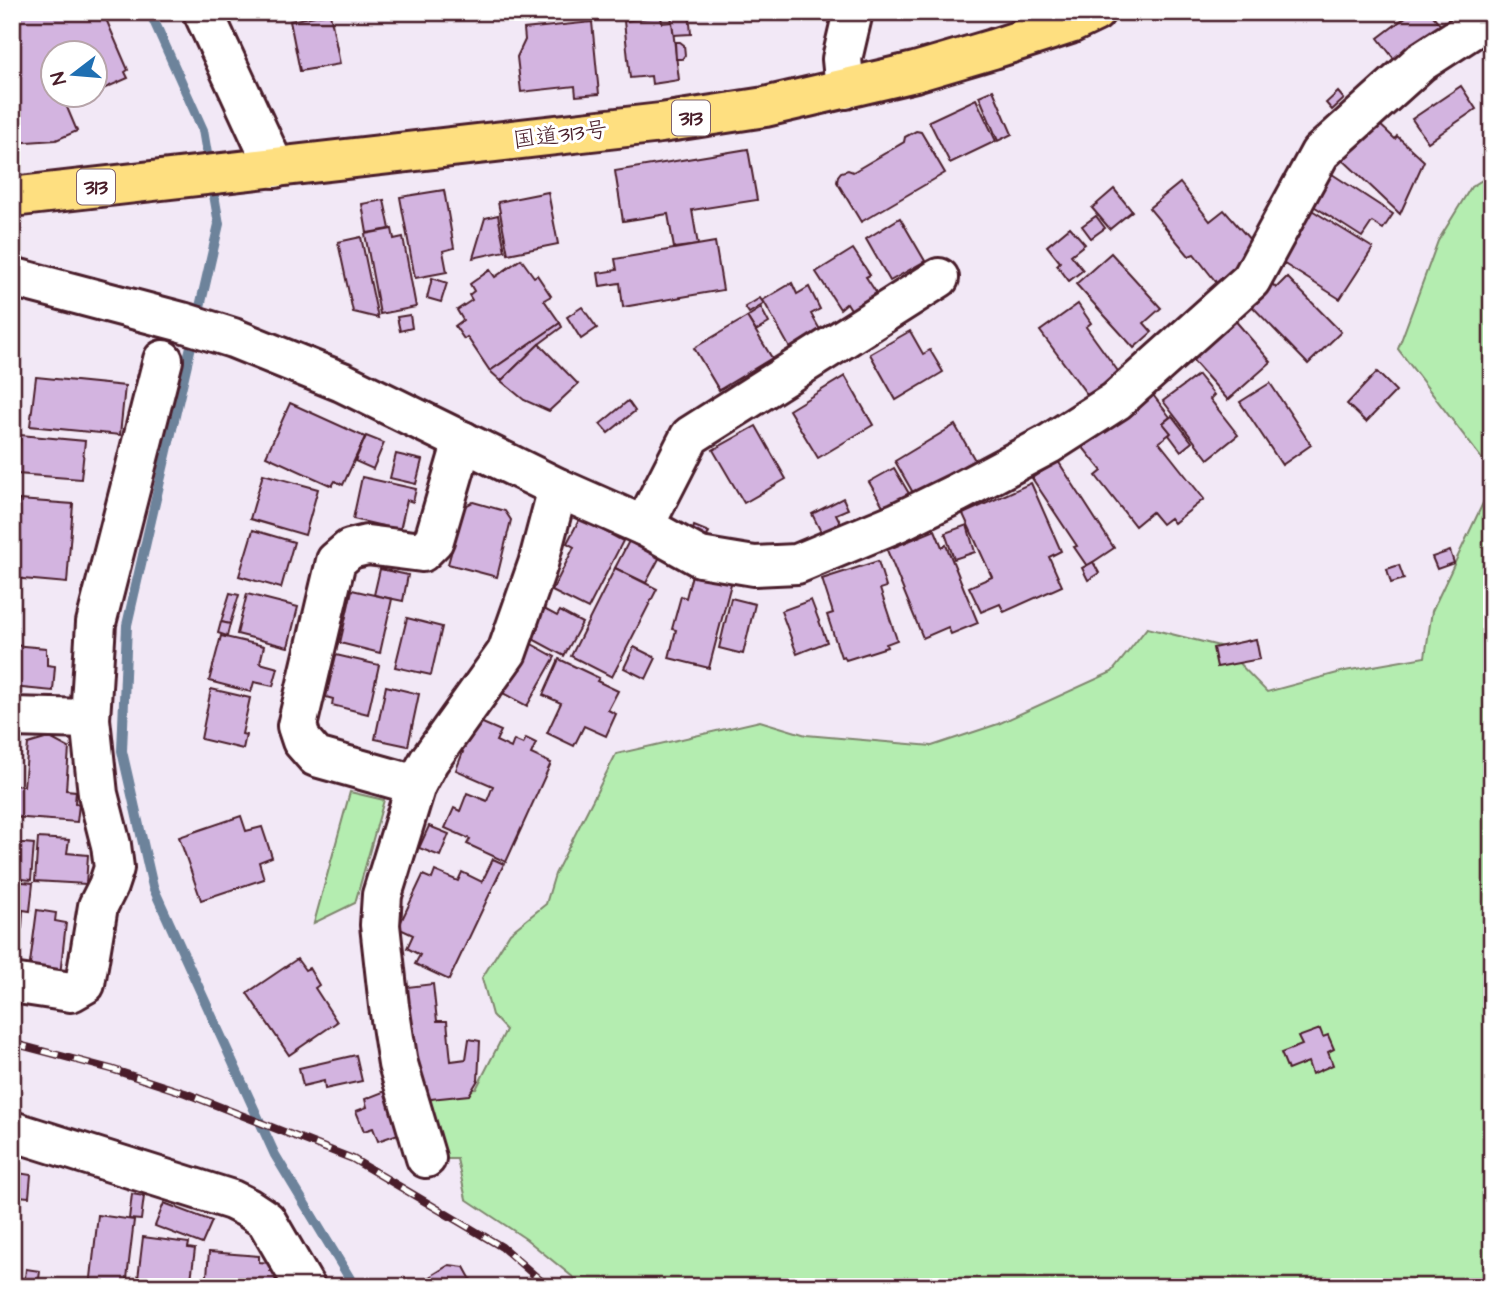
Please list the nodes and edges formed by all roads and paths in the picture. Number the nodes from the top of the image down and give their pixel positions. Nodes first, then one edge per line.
1 (203, 12) edge
2 (853, 12) edge
3 (1096, 12) edge
4 (1492, 16) edge
5 (845, 89) junction
6 (275, 168) junction
7 (12, 197) edge
8 (12, 277) edge
9 (939, 278) dead end
10 (163, 360) dead end
11 (463, 441) junction
12 (558, 488) junction
13 (644, 526) junction
14 (12, 718) edge
15 (90, 719) junction
16 (416, 785) junction
17 (12, 983) edge
18 (12, 1131) edge
19 (426, 1158) dead end
20 (305, 1287) edge

1 - 6 street
2 - 5 street
3 - 5 highway, 国道313号 / 313
4 - 13 street
5 - 6 highway, 国道313号 / 313
6 - 7 highway, 国道313号 / 313
8 - 11 street
9 - 13 street
10 - 15 street
11 - 12 street
11 - 16 street
12 - 13 street
12 - 16 street
14 - 15 street
15 - 17 street
16 - 19 street
18 - 20 street

